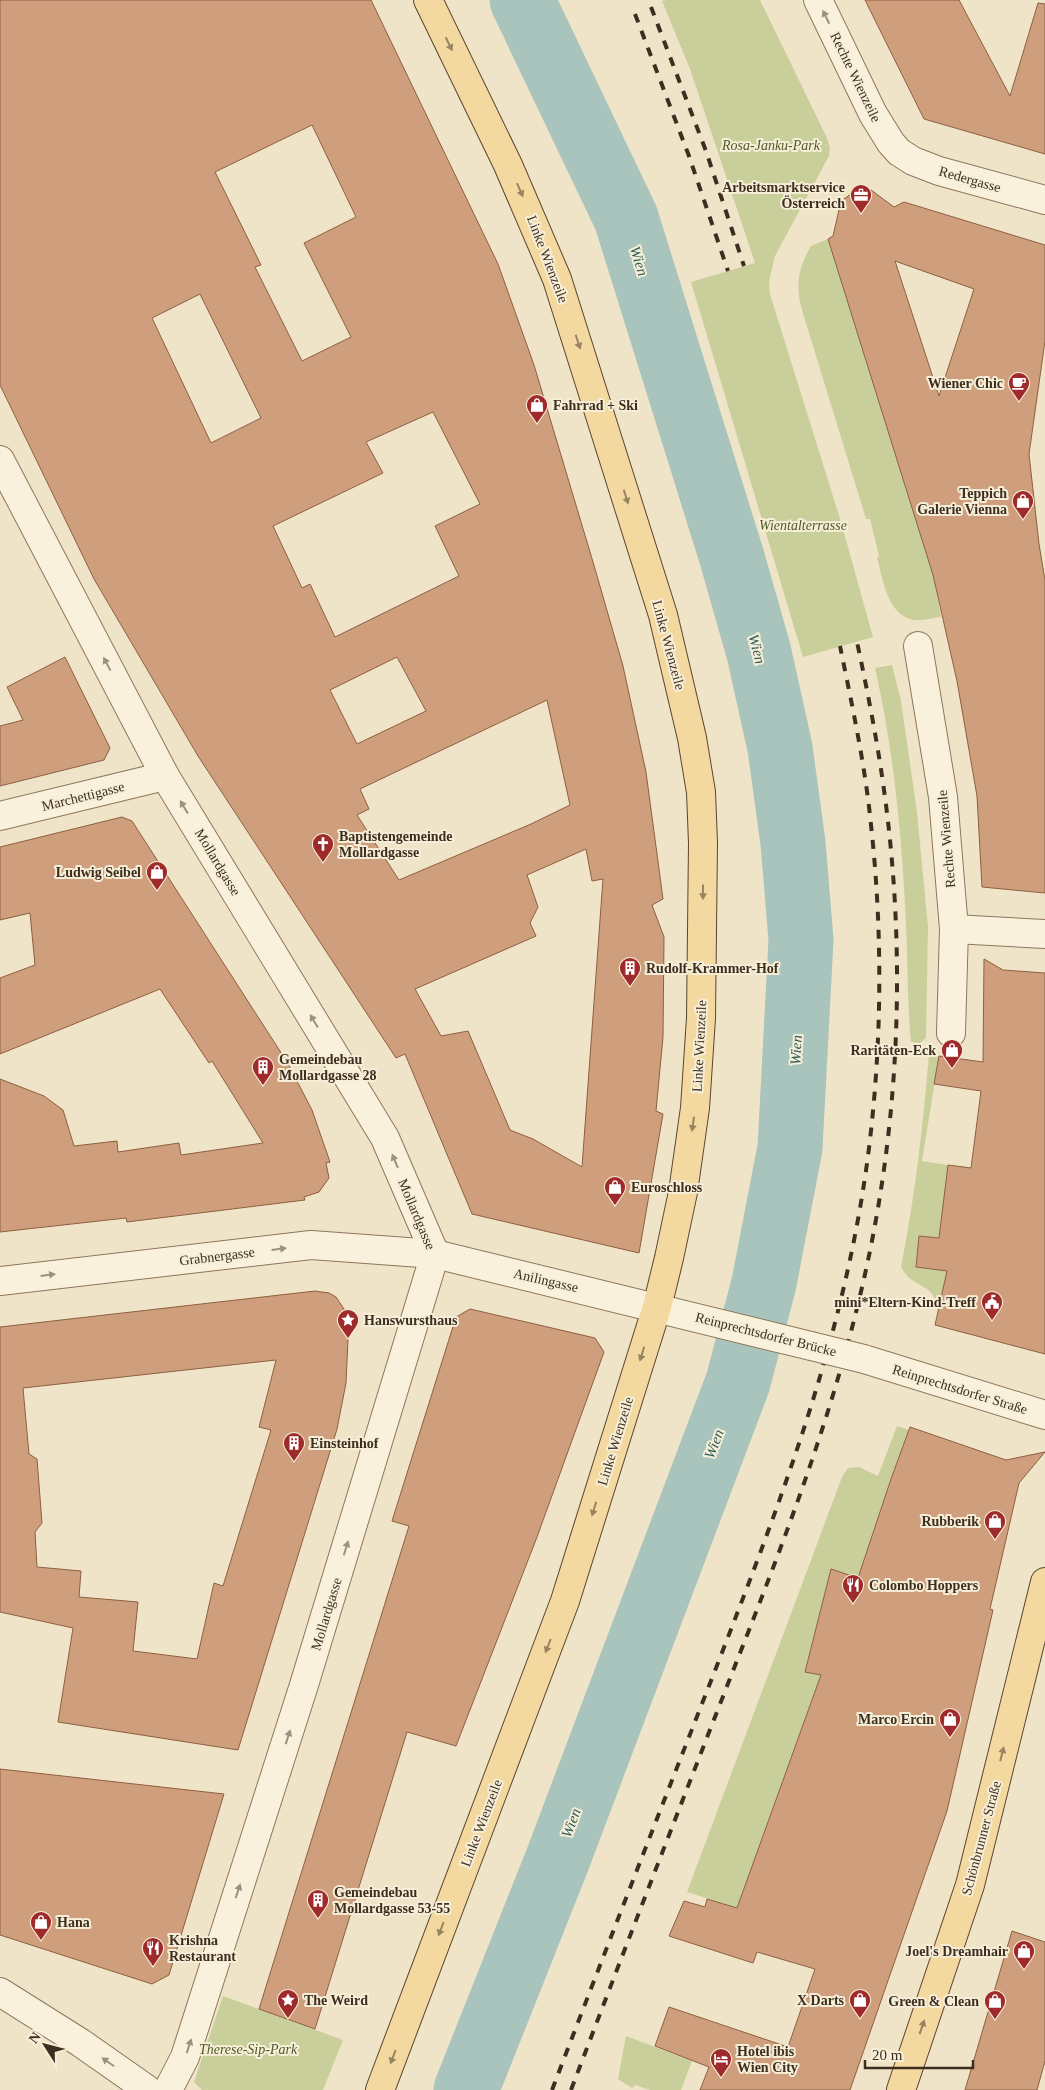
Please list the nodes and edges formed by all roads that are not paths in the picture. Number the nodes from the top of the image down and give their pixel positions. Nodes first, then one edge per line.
1 (428, 0) edge
2 (818, 0) edge
3 (898, 152) joint
4 (1045, 200) edge
5 (0, 460) edge
6 (918, 646) dead end
7 (165, 776) junction
8 (0, 816) edge
9 (954, 929) junction
10 (1045, 934) edge
11 (951, 1033) dead end
12 (435, 1254) junction
13 (0, 1281) edge
14 (656, 1307) junction
15 (870, 1361) joint
16 (1045, 1415) edge
17 (1045, 1582) edge
18 (0, 1992) edge
19 (148, 2090) edge
20 (168, 2090) edge
21 (380, 2090) edge
22 (901, 2090) edge

1 -> 14 main road, Linke Wienzeile
3 -> 2 street, Rechte Wienzeile
3 - 4 street, Redergasse
7 -> 5 street, Mollardgasse
6 - 9 street, Rechte Wienzeile
7 - 8 street, Marchettigasse
12 -> 7 street, Mollardgasse
9 - 10 street
9 - 11 street, Rechte Wienzeile
13 -> 12 street, Grabnergasse
12 - 14 street, Anilingasse
20 -> 12 street, Mollardgasse
14 - 15 street, Reinprechtsdorfer Brücke, bridge
14 -> 21 main road, Linke Wienzeile
15 - 16 street, Reinprechtsdorfer Straße
22 -> 17 main road, Schönbrunner Straße
19 -> 18 street

